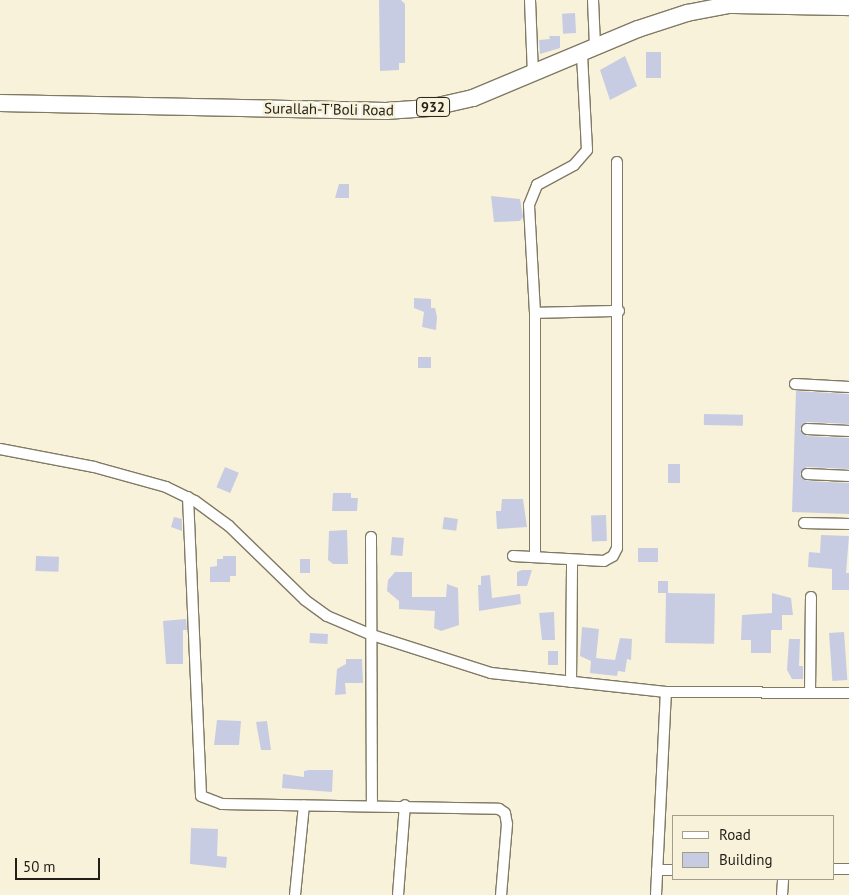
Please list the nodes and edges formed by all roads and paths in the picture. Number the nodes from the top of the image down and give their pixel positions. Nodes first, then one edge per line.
1 (530, 0) edge
2 (594, 0) edge
3 (849, 7) edge
4 (589, 50) junction
5 (532, 75) junction
6 (0, 102) edge
7 (617, 162) dead end
8 (619, 311) junction
9 (535, 313) junction
10 (795, 384) dead end
11 (849, 387) edge
12 (808, 429) dead end
13 (849, 431) edge
14 (0, 449) edge
15 (807, 474) dead end
16 (849, 476) edge
17 (188, 497) junction
18 (804, 523) dead end
19 (849, 524) edge
20 (371, 537) dead end
21 (513, 556) dead end
22 (535, 557) junction
23 (572, 562) junction
24 (811, 597) dead end
25 (372, 635) junction
26 (570, 682) junction
27 (666, 692) junction
28 (810, 692) junction
29 (849, 693) edge
30 (372, 805) junction
31 (405, 805) junction
32 (304, 806) junction
33 (849, 868) edge
34 (834, 869) edge
35 (657, 870) junction
36 (672, 870) edge
37 (783, 880) edge
38 (295, 895) edge
39 (398, 895) edge
40 (501, 895) edge
41 (656, 895) edge
42 (782, 895) edge

1 - 5 street
2 - 4 street
3 - 4 main road, Surallah-T'Boli Road / 932
4 - 5 main road, Surallah-T'Boli Road / 932
4 - 9 street
5 - 6 main road, Surallah-T'Boli Road / 932
7 - 8 street
8 - 9 street
8 - 23 street
9 - 22 street
10 - 11 street
12 - 13 street
14 - 17 street
15 - 16 street
17 - 25 street
17 - 32 street
18 - 19 street
20 - 25 street
21 - 22 street
22 - 23 street
23 - 26 street
24 - 28 street
25 - 26 street
25 - 30 street
26 - 27 street
27 - 28 street
27 - 35 street
28 - 29 street
30 - 31 street
30 - 32 street
31 - 39 street
31 - 40 street
32 - 38 street
33 - 34 street
35 - 36 street
35 - 41 street
37 - 42 street

